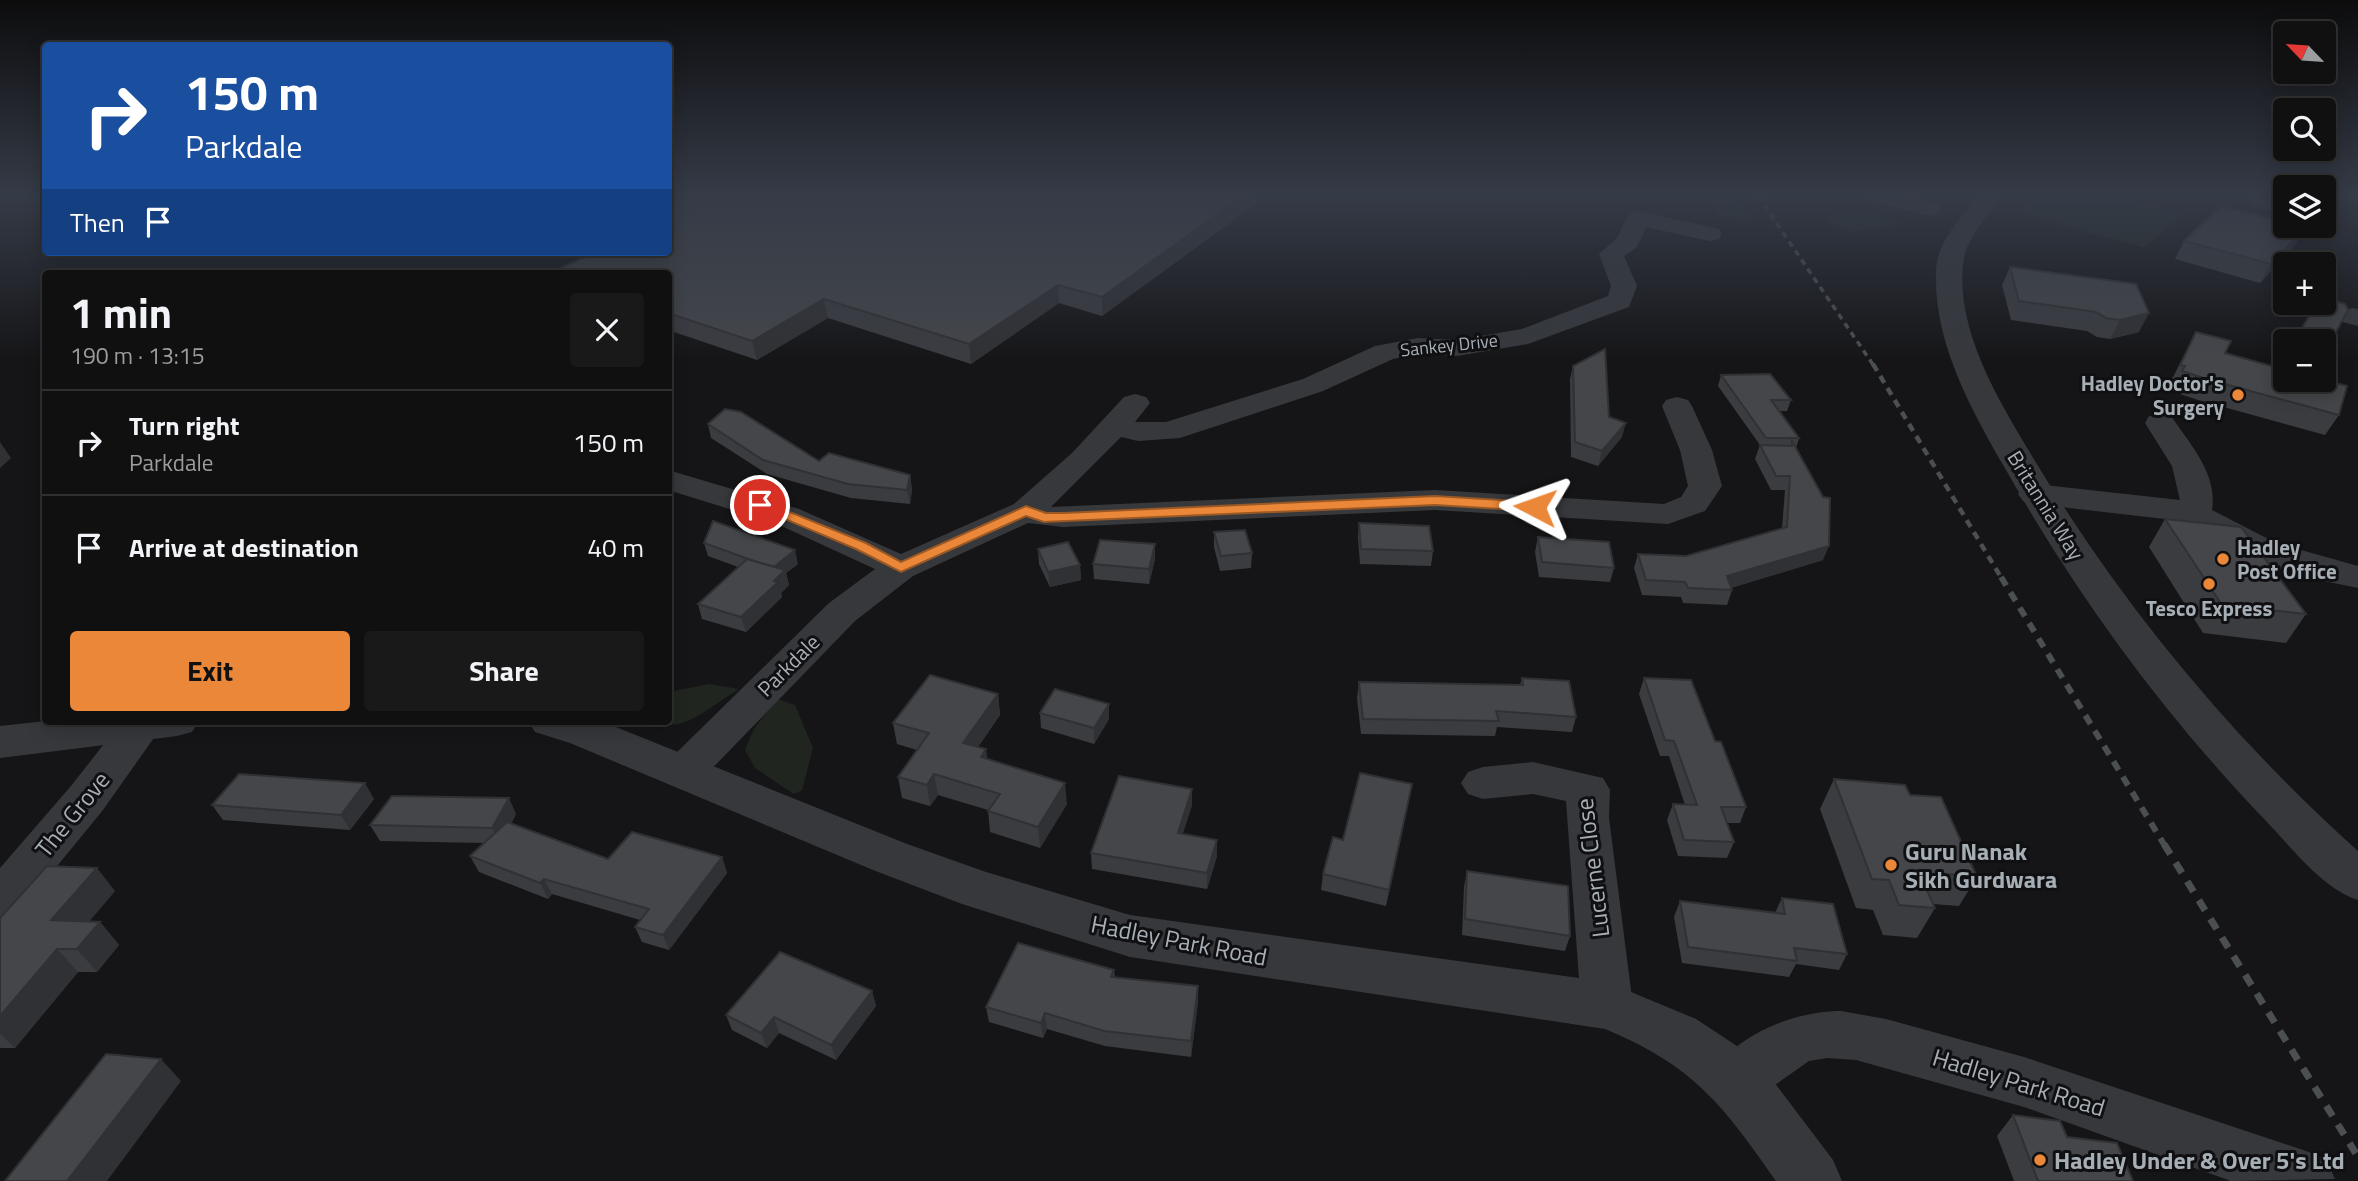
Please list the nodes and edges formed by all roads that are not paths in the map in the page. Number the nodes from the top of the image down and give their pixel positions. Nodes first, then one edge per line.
1 (1615, 251) edge
2 (1953, 251) edge
3 (1677, 406) dead end
4 (1125, 415) joint
5 (2160, 423) dead end
6 (672, 481) edge
7 (2035, 494) junction
8 (1026, 510) junction
9 (2194, 514) junction
10 (901, 568) junction
11 (2358, 576) edge
12 (143, 725) edge
13 (158, 725) edge
14 (563, 725) edge
15 (0, 742) edge
16 (683, 772) junction
17 (1483, 783) dead end
18 (2358, 880) edge
19 (0, 901) edge
20 (1607, 1006) junction
21 (1736, 1081) junction
22 (2306, 1179) dead end
23 (1812, 1181) edge

1 - 4 street, Sankey Drive
2 - 7 street, Britannia Way
3 - 8 street
4 - 8 street, Parkdale
5 - 9 street
6 - 10 street
7 - 9 street
7 - 18 street, Britannia Way
8 - 10 street, Parkdale
9 - 11 street
10 - 16 street, Parkdale
12 - 15 street
13 - 19 street, The Grove
14 - 16 street, Hadley Park Road
16 - 20 street, Hadley Park Road
17 - 20 street, Lucerne Close
20 - 21 street, Hadley Park Road
21 - 22 street, Hadley Park Road
21 - 23 street, Hadley Park Road

